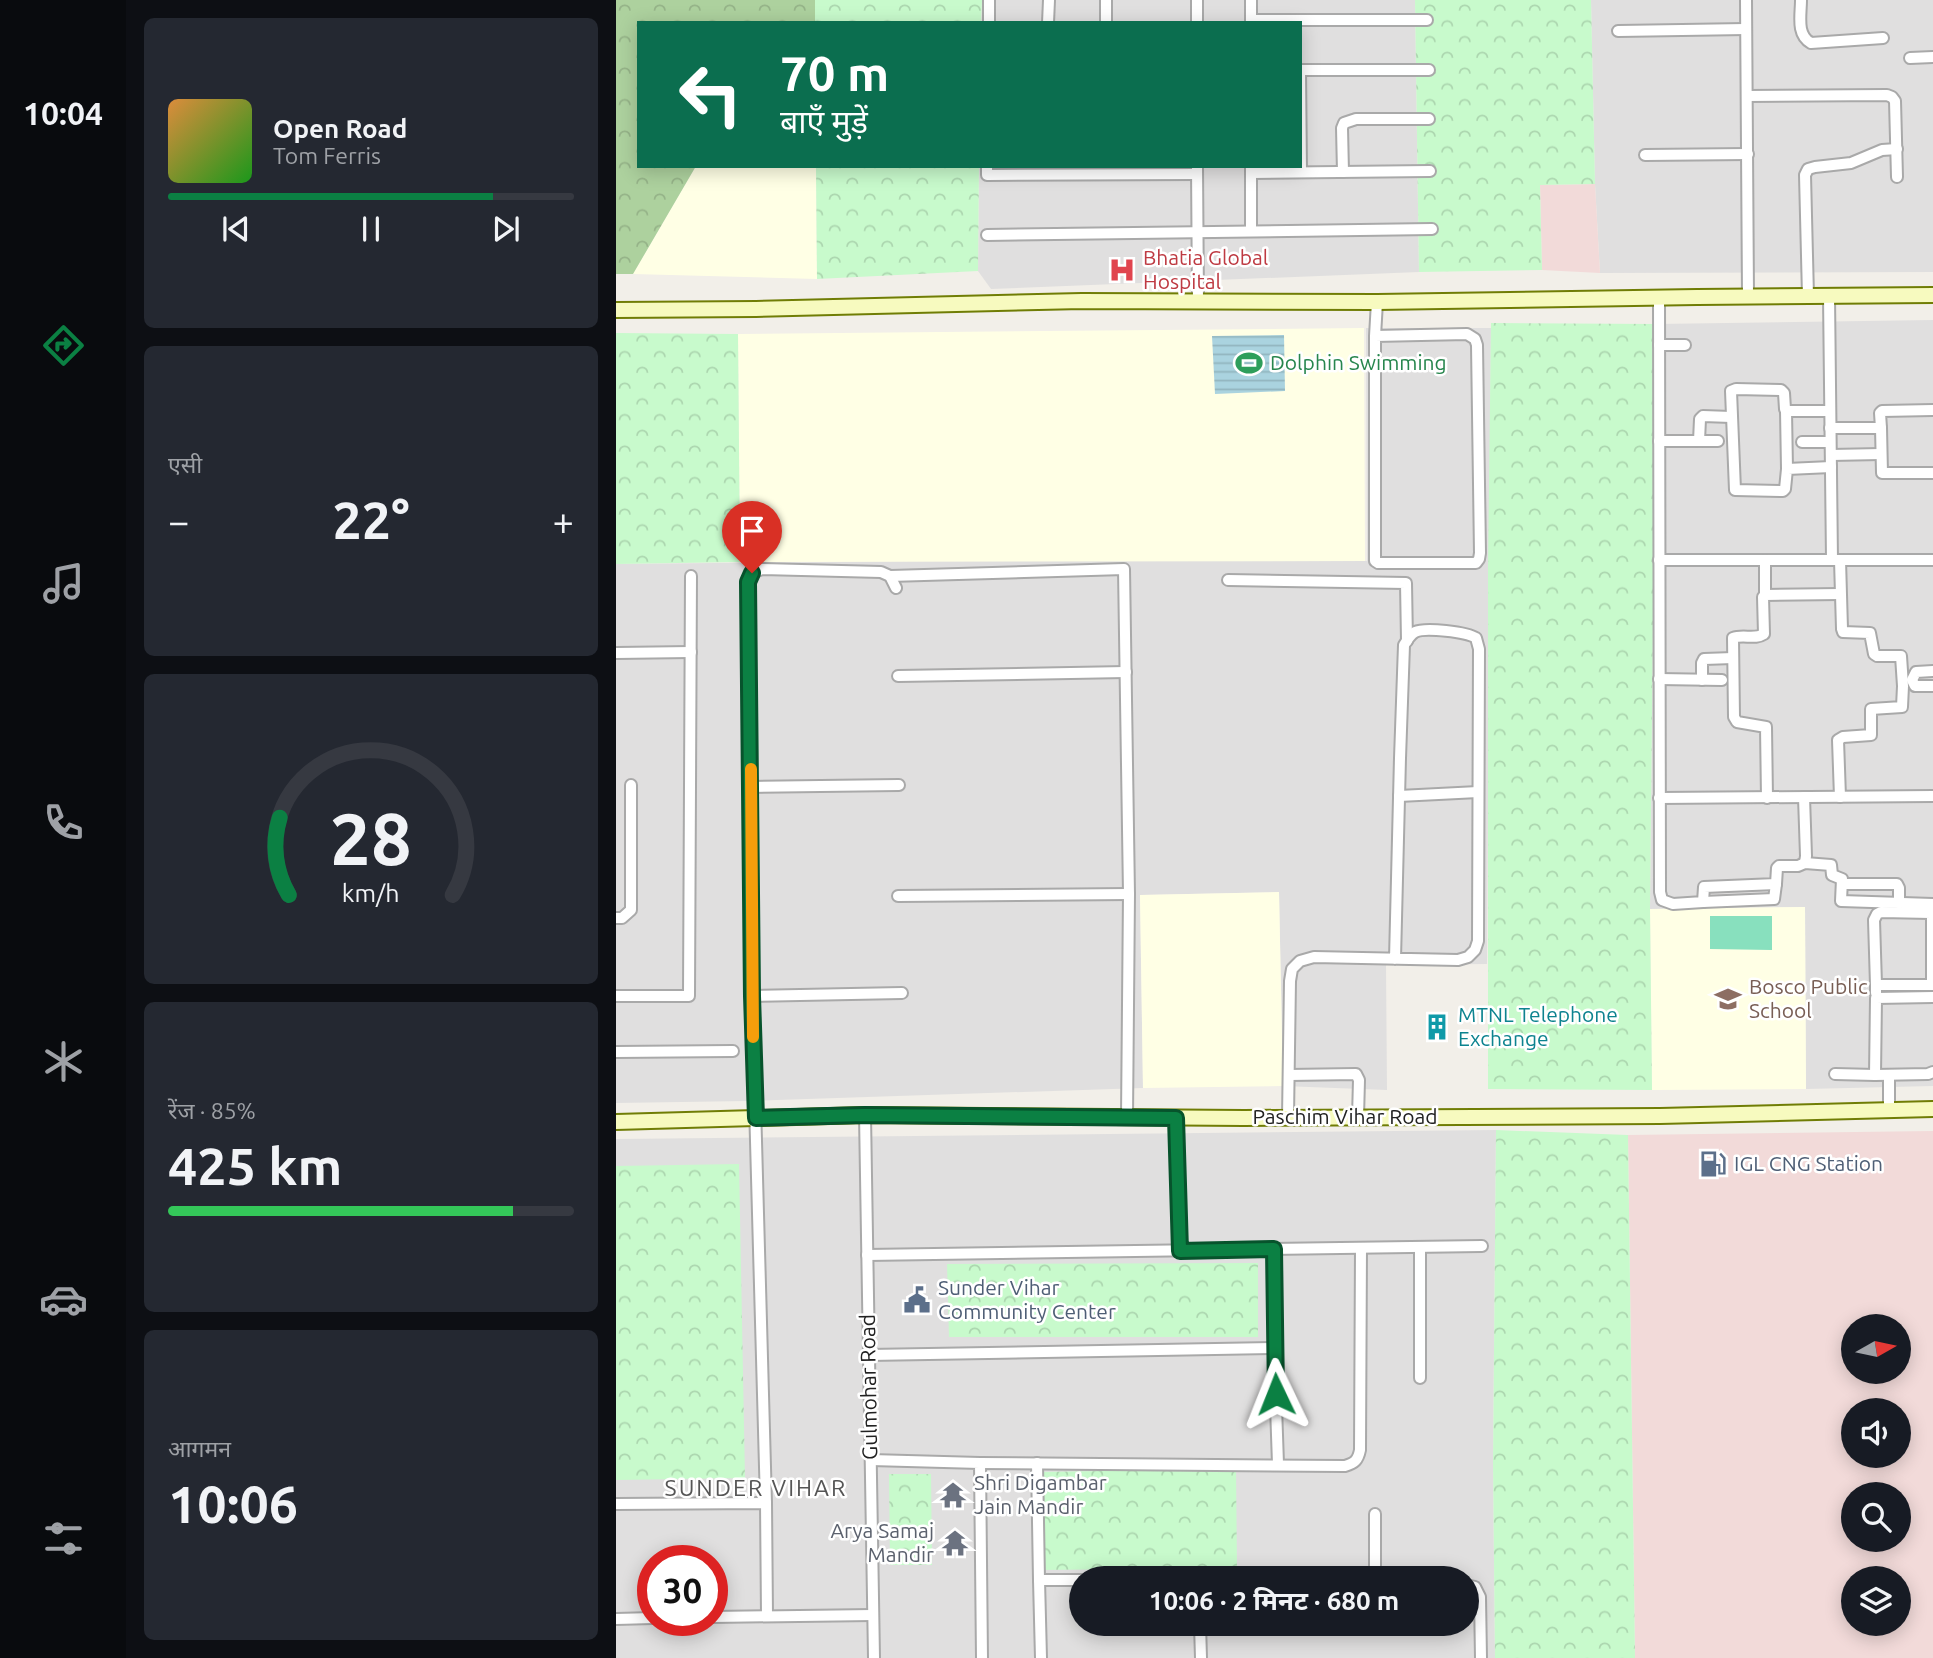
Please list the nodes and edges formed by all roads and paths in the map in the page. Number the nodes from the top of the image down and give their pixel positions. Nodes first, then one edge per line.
1 (989, 0) edge
2 (1049, 0) edge
3 (1106, 0) edge
4 (1197, 0) edge
5 (1251, 0) edge
6 (1746, 0) edge
7 (1801, 0) edge
8 (1427, 20) dead end
9 (989, 21) edge
10 (1048, 21) edge
11 (1106, 21) edge
12 (1197, 21) edge
13 (1251, 21) edge
14 (1302, 21) edge
15 (1746, 29) junction
16 (1618, 31) dead end
17 (1883, 38) dead end
18 (1933, 57) edge
19 (1910, 58) dead end
20 (1302, 70) edge
21 (1429, 70) dead end
22 (1747, 96) junction
23 (1429, 118) dead end
24 (1896, 149) junction
25 (1748, 154) junction
26 (1646, 155) dead end
27 (987, 168) edge
28 (1301, 168) edge
29 (1046, 170) edge
30 (1107, 170) edge
31 (1197, 170) edge
32 (1251, 170) edge
33 (1430, 170) dead end
34 (1301, 172) junction
35 (1343, 172) junction
36 (1898, 177) dead end
37 (1432, 229) dead end
38 (1251, 231) junction
39 (1197, 232) junction
40 (987, 235) dead end
41 (1933, 295) edge
42 (1748, 296) junction
43 (1808, 296) junction
44 (1829, 296) junction
45 (1659, 297) junction
46 (1198, 301) junction
47 (1377, 302) junction
48 (616, 310) edge
49 (1375, 336) junction
50 (1659, 345) junction
51 (1685, 345) dead end
52 (1933, 410) edge
53 (1787, 411) junction
54 (1830, 411) junction
55 (1731, 417) junction
56 (1830, 428) junction
57 (1881, 428) junction
58 (1718, 440) dead end
59 (1659, 441) junction
60 (1699, 441) junction
61 (1802, 442) dead end
62 (1830, 442) junction
63 (1881, 454) junction
64 (1830, 455) junction
65 (1830, 467) junction
66 (1787, 469) junction
67 (1933, 473) edge
68 (1659, 560) junction
69 (1836, 560) junction
70 (1933, 560) edge
71 (1765, 561) junction
72 (691, 576) dead end
73 (890, 576) junction
74 (1228, 580) dead end
75 (896, 588) dead end
76 (1765, 594) junction
77 (1840, 594) junction
78 (1407, 641) junction
79 (691, 652) junction
80 (616, 653) edge
81 (1733, 657) junction
82 (1933, 671) edge
83 (1126, 672) junction
84 (898, 676) dead end
85 (1659, 679) junction
86 (1702, 680) junction
87 (1722, 680) dead end
88 (1907, 680) junction
89 (1933, 687) edge
90 (631, 785) dead end
91 (899, 785) dead end
92 (751, 787) junction
93 (1478, 792) junction
94 (1399, 796) junction
95 (1933, 796) edge
96 (1804, 797) junction
97 (1840, 797) junction
98 (1659, 798) junction
99 (1767, 798) junction
100 (1805, 863) junction
101 (1842, 884) junction
102 (1129, 894) junction
103 (898, 896) dead end
104 (1899, 903) junction
105 (1933, 904) edge
106 (616, 918) edge
107 (1395, 959) junction
108 (1876, 985) junction
109 (1933, 991) edge
110 (902, 993) dead end
111 (616, 996) edge
112 (752, 996) junction
113 (1876, 998) junction
114 (1933, 1006) edge
115 (733, 1051) dead end
116 (616, 1052) edge
117 (1933, 1072) edge
118 (1835, 1074) dead end
119 (1289, 1075) junction
120 (1875, 1075) junction
121 (1889, 1075) junction
122 (1933, 1109) edge
123 (1889, 1110) junction
124 (865, 1115) junction
125 (1126, 1117) junction
126 (1288, 1117) junction
127 (1358, 1117) junction
128 (756, 1118) junction
129 (1176, 1118) junction
130 (616, 1122) edge
131 (1482, 1246) dead end
132 (1420, 1247) junction
133 (1361, 1248) junction
134 (1274, 1249) junction
135 (1180, 1251) junction
136 (867, 1255) junction
137 (1274, 1348) junction
138 (869, 1355) junction
139 (1420, 1378) dead end
140 (870, 1460) junction
141 (980, 1463) junction
142 (1037, 1463) junction
143 (1278, 1465) junction
144 (766, 1503) junction
145 (616, 1504) edge
146 (1375, 1514) dead end
147 (1375, 1566) edge
148 (1039, 1580) junction
149 (1069, 1580) edge
150 (1479, 1595) edge
151 (873, 1615) junction
152 (767, 1616) junction
153 (728, 1617) edge
154 (637, 1618) edge
155 (616, 1619) edge
156 (1200, 1636) edge
157 (874, 1658) edge
158 (982, 1658) edge
159 (1041, 1658) edge
160 (1201, 1658) edge
161 (1482, 1658) edge

1 - 9 street
2 - 10 street
3 - 11 street
4 - 12 street
5 - 13 street
6 - 15 street
7 - 17 street
8 - 14 street
15 - 16 street
15 - 22 street
18 - 19 street
20 - 21 street
22 - 24 street
22 - 25 street
23 - 35 street
24 - 36 street
24 - 43 street
25 - 26 street
25 - 42 street
27 - 29 street
28 - 34 street
29 - 30 street
30 - 31 street
31 - 39 street
32 - 34 street
32 - 38 street
33 - 35 street
34 - 35 street
37 - 38 street
38 - 39 street
39 - 40 street
39 - 46 street
41 - 44 street
42 - 43 street
42 - 45 street
43 - 44 street
44 - 54 street
45 - 47 street
45 - 50 street
46 - 47 street
46 - 48 street
47 - 49 street
49 - 49 street
50 - 51 street
50 - 59 street
52 - 57 street
53 - 54 street
53 - 55 street
53 - 66 street
54 - 56 street
55 - 60 street
55 - 66 street
56 - 57 street
56 - 62 street
57 - 63 street
58 - 60 street
59 - 60 street
59 - 68 street
61 - 62 street
62 - 64 street
63 - 64 street
63 - 67 street
64 - 65 street
65 - 66 street
65 - 69 street
68 - 71 street
68 - 85 street
69 - 70 street
69 - 71 street
69 - 77 street
71 - 76 street
72 - 79 street
73 - 75 street
73 - 83 street
73 - 92 street
74 - 78 street
76 - 77 street
76 - 81 street
77 - 88 street
78 - 93 street
78 - 94 street
79 - 80 street
79 - 111 street
81 - 86 street
81 - 99 street
82 - 88 street
83 - 84 street
83 - 102 street
85 - 86 street
85 - 98 street
86 - 87 street
88 - 89 street
88 - 97 street
90 - 106 street
91 - 92 street
92 - 112 street
93 - 94 street
93 - 107 street
94 - 107 street
95 - 97 street
96 - 97 street
96 - 99 street
96 - 100 street
98 - 99 street
98 - 100 street
100 - 101 street
101 - 104 street
101 - 104 street
102 - 103 street
102 - 125 street
104 - 105 street
107 - 119 street
108 - 109 street
108 - 109 street
108 - 113 street
109 - 113 street
109 - 114 street
110 - 112 street
112 - 128 street
113 - 120 street
115 - 116 street
117 - 121 street
118 - 120 street
119 - 126 street
119 - 127 street
120 - 121 street
121 - 123 street
122 - 123 street, Paschim Vihar Road
123 - 127 street, Paschim Vihar Road
124 - 125 street, Paschim Vihar Road
124 - 128 street, Paschim Vihar Road
124 - 136 street, Gulmohar Road
125 - 129 street, Paschim Vihar Road
126 - 127 street, Paschim Vihar Road
126 - 129 street, Paschim Vihar Road
128 - 130 street, Paschim Vihar Road
128 - 144 street
129 - 135 street
131 - 132 street
132 - 133 street
132 - 139 street
133 - 134 street
133 - 143 street
134 - 135 street
134 - 137 street
135 - 136 street
136 - 138 street, Gulmohar Road
137 - 138 street
137 - 143 street
138 - 140 street, Gulmohar Road
140 - 141 street
140 - 151 street, Gulmohar Road
141 - 142 street
141 - 158 street
142 - 143 street
142 - 148 street
144 - 145 street
144 - 152 street
146 - 147 street
148 - 149 street
148 - 159 street
150 - 161 street
151 - 152 street
151 - 157 street, Gulmohar Road
152 - 153 street
154 - 155 street
156 - 160 street

